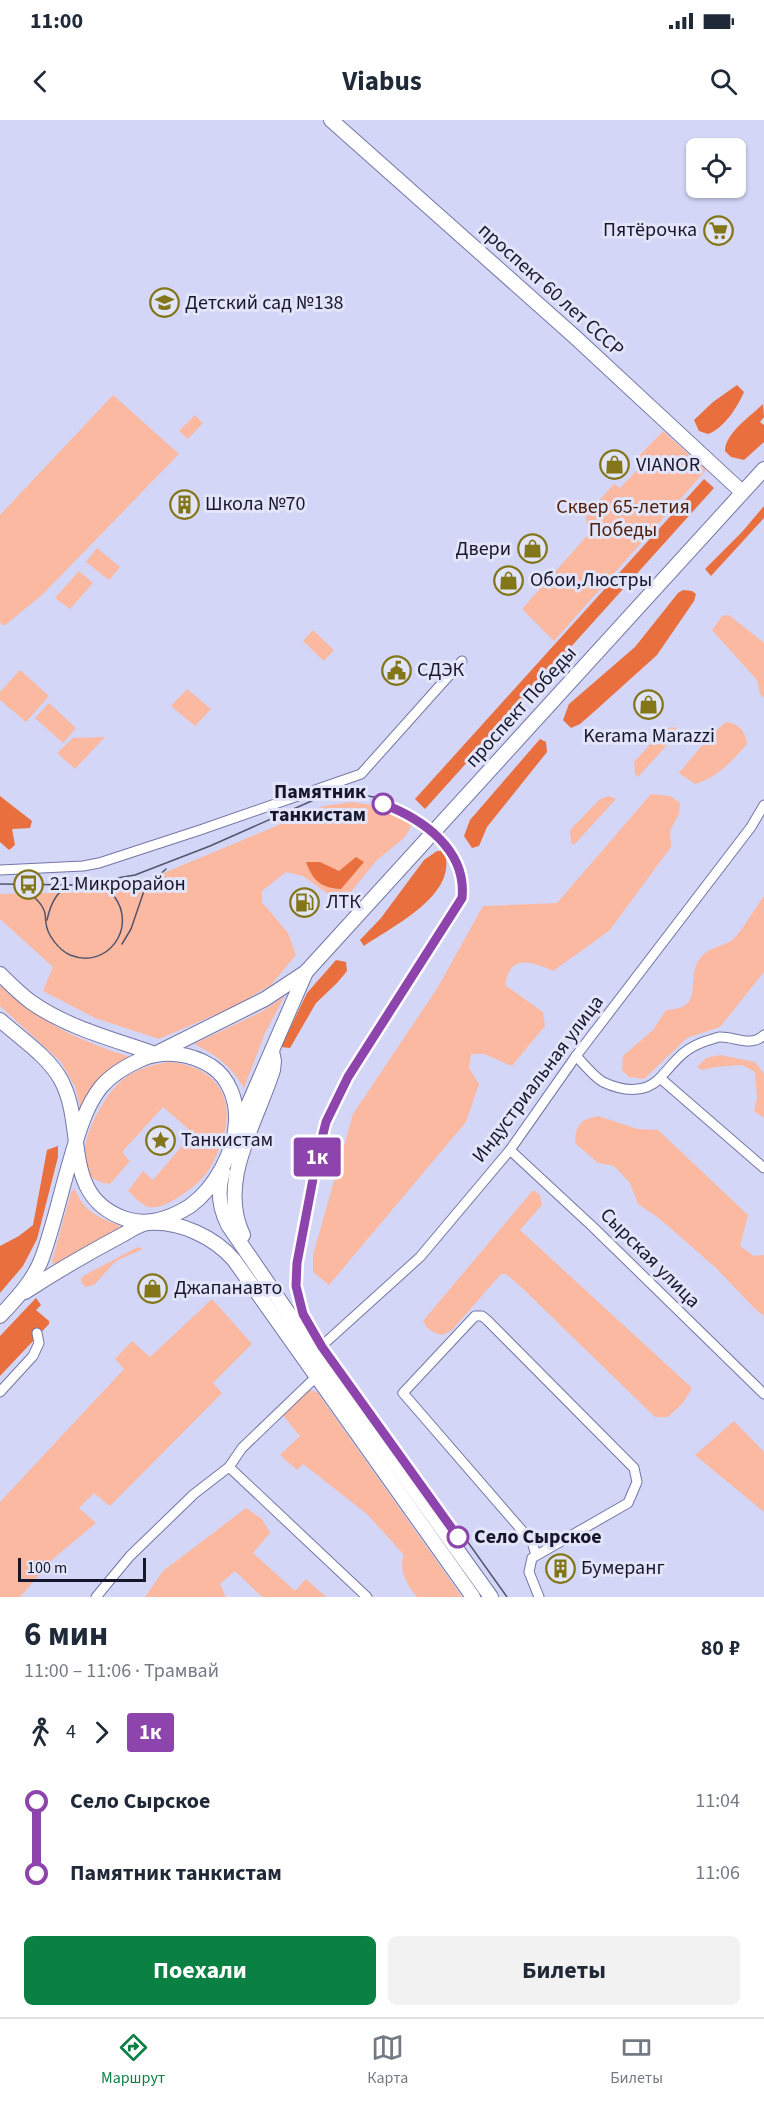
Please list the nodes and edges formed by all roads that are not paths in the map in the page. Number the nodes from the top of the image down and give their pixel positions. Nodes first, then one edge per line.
1 (331, 120) edge
2 (764, 469) edge
3 (742, 492) junction
4 (462, 662) dead end
5 (764, 805) edge
6 (0, 870) edge
7 (306, 972) junction
8 (0, 974) edge
9 (0, 1020) edge
10 (764, 1035) edge
11 (272, 1051) junction
12 (155, 1054) junction
13 (576, 1056) junction
14 (660, 1078) junction
15 (236, 1134) junction
16 (75, 1146) junction
17 (510, 1150) junction
18 (227, 1158) junction
19 (764, 1168) edge
20 (146, 1222) junction
21 (269, 1282) junction
22 (20, 1294) junction
23 (0, 1316) edge
24 (37, 1333) dead end
25 (315, 1352) junction
26 (312, 1381) junction
27 (0, 1392) edge
28 (764, 1394) edge
29 (229, 1467) junction
30 (536, 1555) junction
31 (96, 1597) edge
32 (367, 1597) edge
33 (473, 1597) edge
34 (491, 1597) edge
35 (539, 1597) edge

1 - 3 main road, проспект 60 лет СССР
2 - 3 main road, проспект Победы
3 - 7 main road, проспект Победы
4 - 6 street
5 - 13 street, Индустриальная улица
7 - 11 main road
7 - 12 main road
8 - 12 main road
9 - 16 main road
10 - 14 street
11 - 15 main road
11 - 21 main road
12 - 15 main road
12 - 16 main road
13 - 14 street
13 - 17 street, Индустриальная улица
14 - 19 street
15 - 18 main road
16 - 20 main road
16 - 22 main road
17 - 25 street, Индустриальная улица
17 - 28 street, Сырская улица
18 - 20 main road
18 - 21 main road
20 - 22 main road
20 - 26 main road
21 - 25 main road
22 - 23 main road
24 - 27 street
25 - 34 main road
26 - 29 street
26 - 33 main road
29 - 31 street
29 - 32 street
30 - 30 street
30 - 35 street

